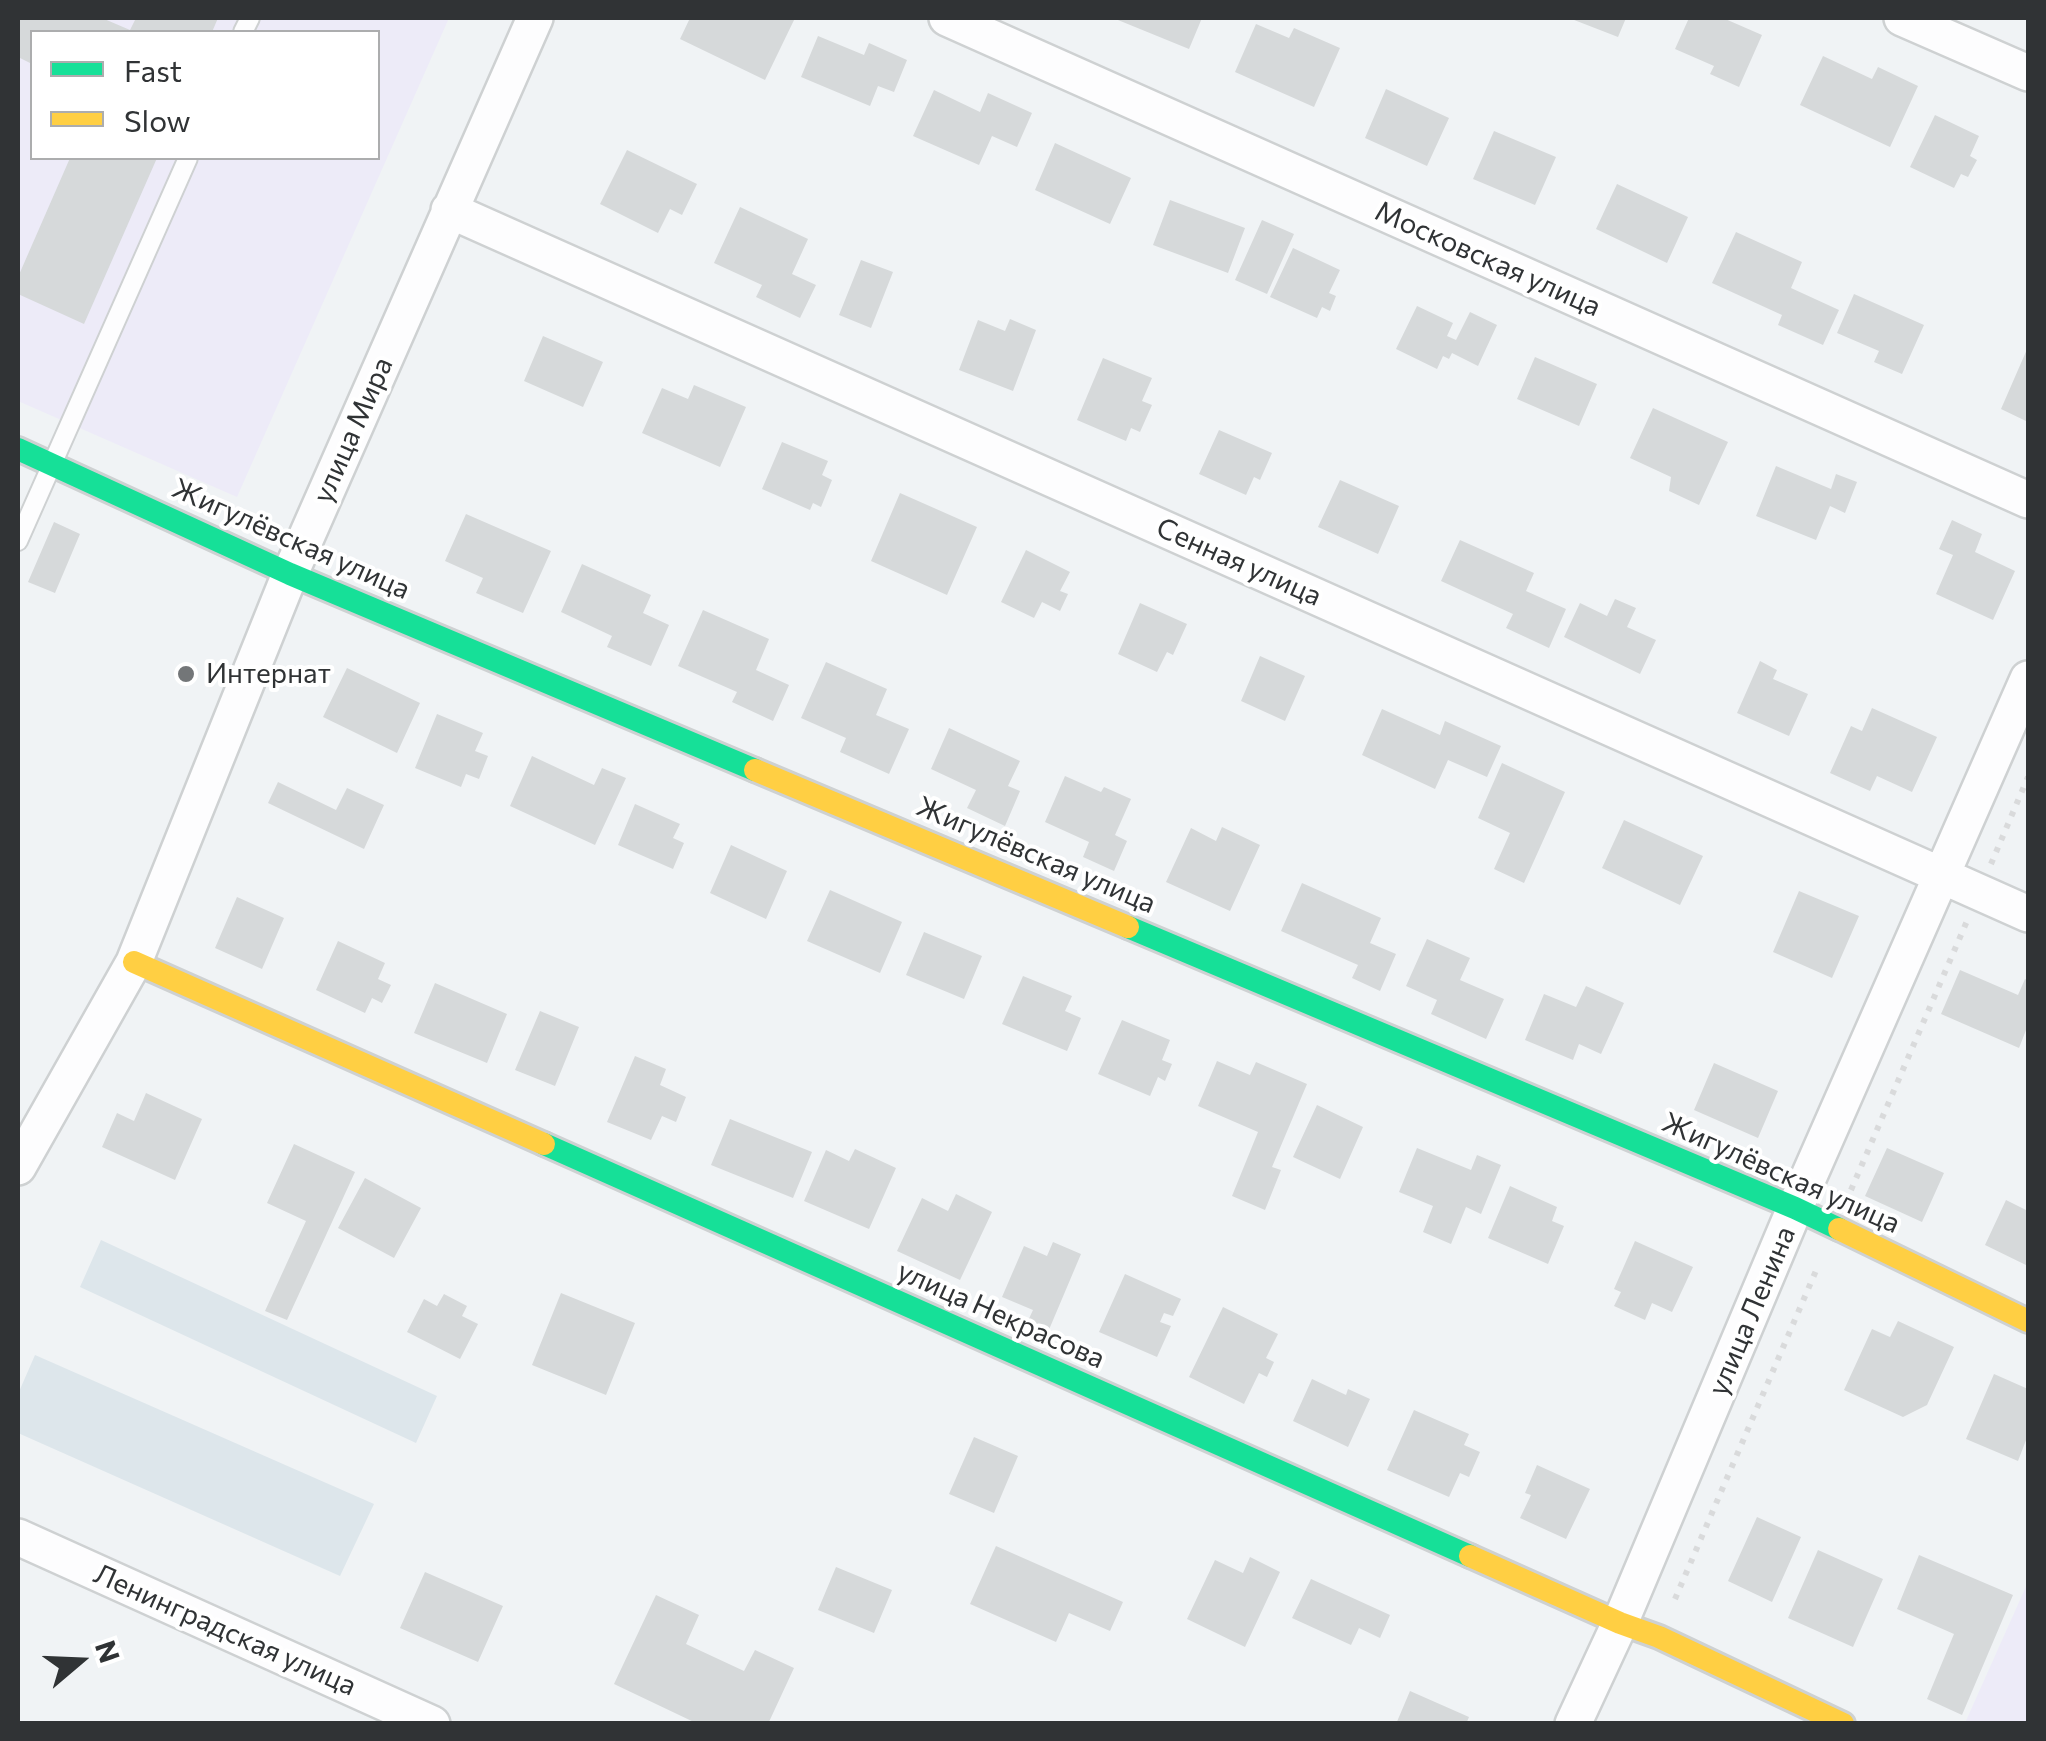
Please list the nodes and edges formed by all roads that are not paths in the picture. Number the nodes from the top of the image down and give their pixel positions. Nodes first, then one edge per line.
1 (534, 18) edge
2 (947, 18) edge
3 (1902, 18) edge
4 (2028, 73) edge
5 (187, 160) edge
6 (448, 210) junction
7 (18, 449) edge
8 (52, 465) junction
9 (2028, 500) edge
10 (18, 541) edge
11 (290, 574) junction
12 (2028, 680) edge
13 (1942, 876) junction
14 (2028, 914) edge
15 (134, 962) junction
16 (18, 1167) edge
17 (1795, 1208) junction
18 (2028, 1321) edge
19 (18, 1537) edge
20 (1620, 1623) junction
21 (432, 1724) edge
22 (1572, 1724) edge
23 (1843, 1724) edge

1 - 6 street, улица Мира
2 - 9 street, Московская улица
3 - 4 street
5 - 8 lane
6 - 11 street, улица Мира
6 - 13 street, Сенная улица
7 - 8 street, Жигулёвская улица
8 - 10 lane
8 - 11 street, Жигулёвская улица
11 - 15 street, улица Мира
11 - 17 street, Жигулёвская улица
12 - 13 street, улица Ленина
13 - 14 street, Сенная улица
13 - 17 street, улица Ленина
15 - 16 street, улица Мира
15 - 20 street, улица Некрасова
17 - 18 street, Жигулёвская улица
17 - 20 street, улица Ленина
19 - 21 street, Ленинградская улица
20 - 22 street, улица Ленина
20 - 23 street, улица Некрасова

